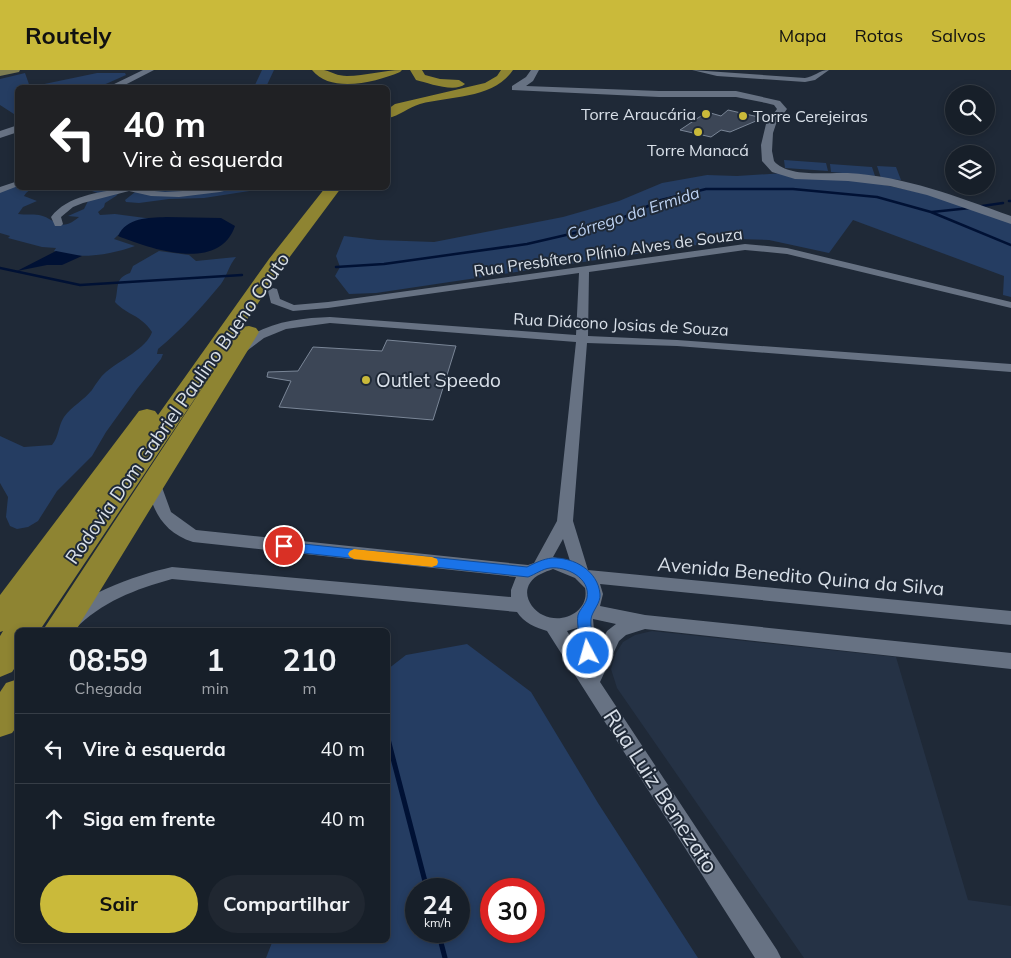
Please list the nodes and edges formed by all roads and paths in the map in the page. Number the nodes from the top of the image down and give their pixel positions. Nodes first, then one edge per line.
1 (7, 70) edge
2 (15, 70) edge
3 (150, 70) edge
4 (318, 70) edge
5 (491, 70) edge
6 (507, 70) edge
7 (535, 70) edge
8 (695, 70) edge
9 (826, 70) edge
10 (709, 71) edge
11 (0, 72) edge
12 (407, 72) edge
13 (305, 74) dead end
14 (117, 85) edge
15 (320, 85) edge
16 (390, 86) edge
17 (399, 92) dead end
18 (390, 108) edge
19 (390, 111) edge
20 (15, 129) edge
21 (0, 135) edge
22 (15, 184) edge
23 (0, 190) edge
24 (121, 190) edge
25 (145, 190) edge
26 (219, 190) edge
27 (313, 190) edge
28 (332, 190) edge
29 (1011, 220) edge
30 (58, 224) dead end
31 (276, 263) junction
32 (584, 271) junction
33 (272, 291) junction
34 (1011, 305) edge
35 (328, 306) junction
36 (330, 320) junction
37 (582, 339) junction
38 (237, 352) junction
39 (1011, 368) edge
40 (154, 484) junction
41 (565, 521) junction
42 (535, 568) junction
43 (584, 574) junction
44 (522, 604) junction
45 (586, 613) junction
46 (1011, 618) edge
47 (0, 620) edge
48 (645, 622) junction
49 (553, 625) junction
50 (23, 628) edge
51 (59, 628) edge
52 (65, 628) edge
53 (15, 640) edge
54 (1011, 661) edge
55 (0, 662) edge
56 (591, 682) junction
57 (15, 698) edge
58 (0, 721) edge
59 (769, 958) edge

1 - 11 main road
2 - 11 main road
3 - 14 street
4 - 12 highway
5 - 12 highway
6 - 19 highway
7 - 29 street
8 - 10 street
9 - 10 street
12 - 16 highway
13 - 15 highway
17 - 18 highway
20 - 21 street
22 - 23 street
24 - 30 street
25 - 26 street
27 - 47 highway, Rodovia Dom Gabriel Paulino Bueno Couto
28 - 31 highway, Rodovia Dom Gabriel Paulino Bueno Couto
31 - 33 highway
31 - 50 highway, Rodovia Dom Gabriel Paulino Bueno Couto
32 - 34 street, Rua Presbítero Plínio Alves de Souza
32 - 35 street, Rua Presbítero Plínio Alves de Souza
32 - 37 street
33 - 35 street, Rua Presbítero Plínio Alves de Souza
33 - 38 highway
35 - 36 street
36 - 37 street, Rua Diácono Josias de Souza
36 - 38 street, Rua Diácono Josias de Souza
37 - 39 street, Rua Diácono Josias de Souza
37 - 41 street
38 - 40 highway
40 - 42 street
40 - 51 highway
41 - 42 street
41 - 43 street
42 - 43 street
42 - 44 street
43 - 45 street
43 - 46 street, Avenida Benedito Quina da Silva
44 - 49 street
44 - 52 street
45 - 48 street
45 - 49 street
45 - 56 street
48 - 54 street
48 - 56 street
49 - 56 street, Rua Luiz Benezato
53 - 55 highway
56 - 59 street, Rua Luiz Benezato
57 - 58 highway

